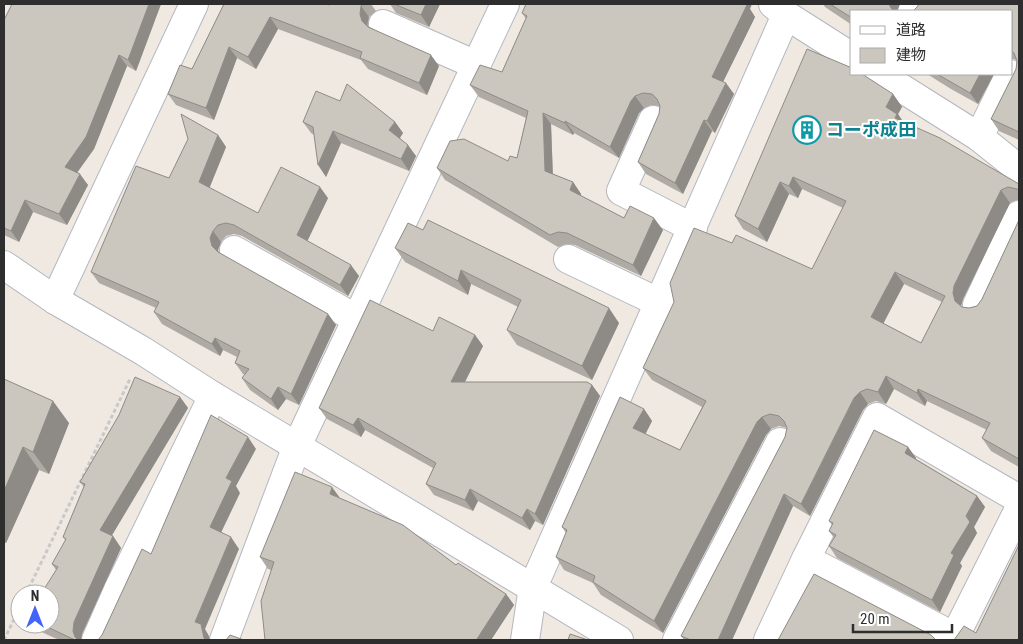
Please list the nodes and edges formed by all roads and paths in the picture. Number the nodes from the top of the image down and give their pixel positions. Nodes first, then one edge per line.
1 (194, 4) edge
2 (505, 4) edge
3 (779, 10) edge
4 (384, 24) dead end
5 (850, 56) edge
6 (1019, 56) edge
7 (476, 65) junction
8 (1013, 68) edge
9 (880, 75) edge
10 (1010, 75) edge
11 (653, 120) dead end
12 (979, 137) junction
13 (1019, 169) edge
14 (1019, 215) edge
15 (693, 228) junction
16 (234, 250) dead end
17 (568, 259) dead end
18 (4, 265) edge
19 (55, 300) junction
20 (660, 303) junction
21 (978, 305) edge
22 (357, 319) junction
23 (144, 351) junction
24 (213, 396) junction
25 (780, 442) edge
26 (297, 446) junction
27 (1019, 499) edge
28 (1019, 508) edge
29 (806, 559) junction
30 (31, 584) edge
31 (533, 587) junction
32 (10, 628) edge
33 (954, 639) edge
34 (4, 640) edge
35 (96, 640) edge
36 (224, 640) edge
37 (525, 640) edge
38 (619, 640) edge
39 (677, 640) edge
40 (768, 640) edge

1 - 19 street
2 - 7 street
3 - 5 street
3 - 15 street
4 - 7 street
6 - 8 street
7 - 22 street
9 - 12 street
10 - 12 street
11 - 15 street
12 - 13 street
14 - 21 street
15 - 20 street
16 - 22 street
17 - 20 street
18 - 19 street
19 - 23 street
20 - 31 street
22 - 26 street
23 - 24 street
23 - 30 path
24 - 26 street
24 - 35 street
25 - 39 street
26 - 31 street
26 - 36 street
27 - 29 street
28 - 33 street
29 - 33 street
29 - 40 street
31 - 37 street
31 - 38 street
32 - 34 path

